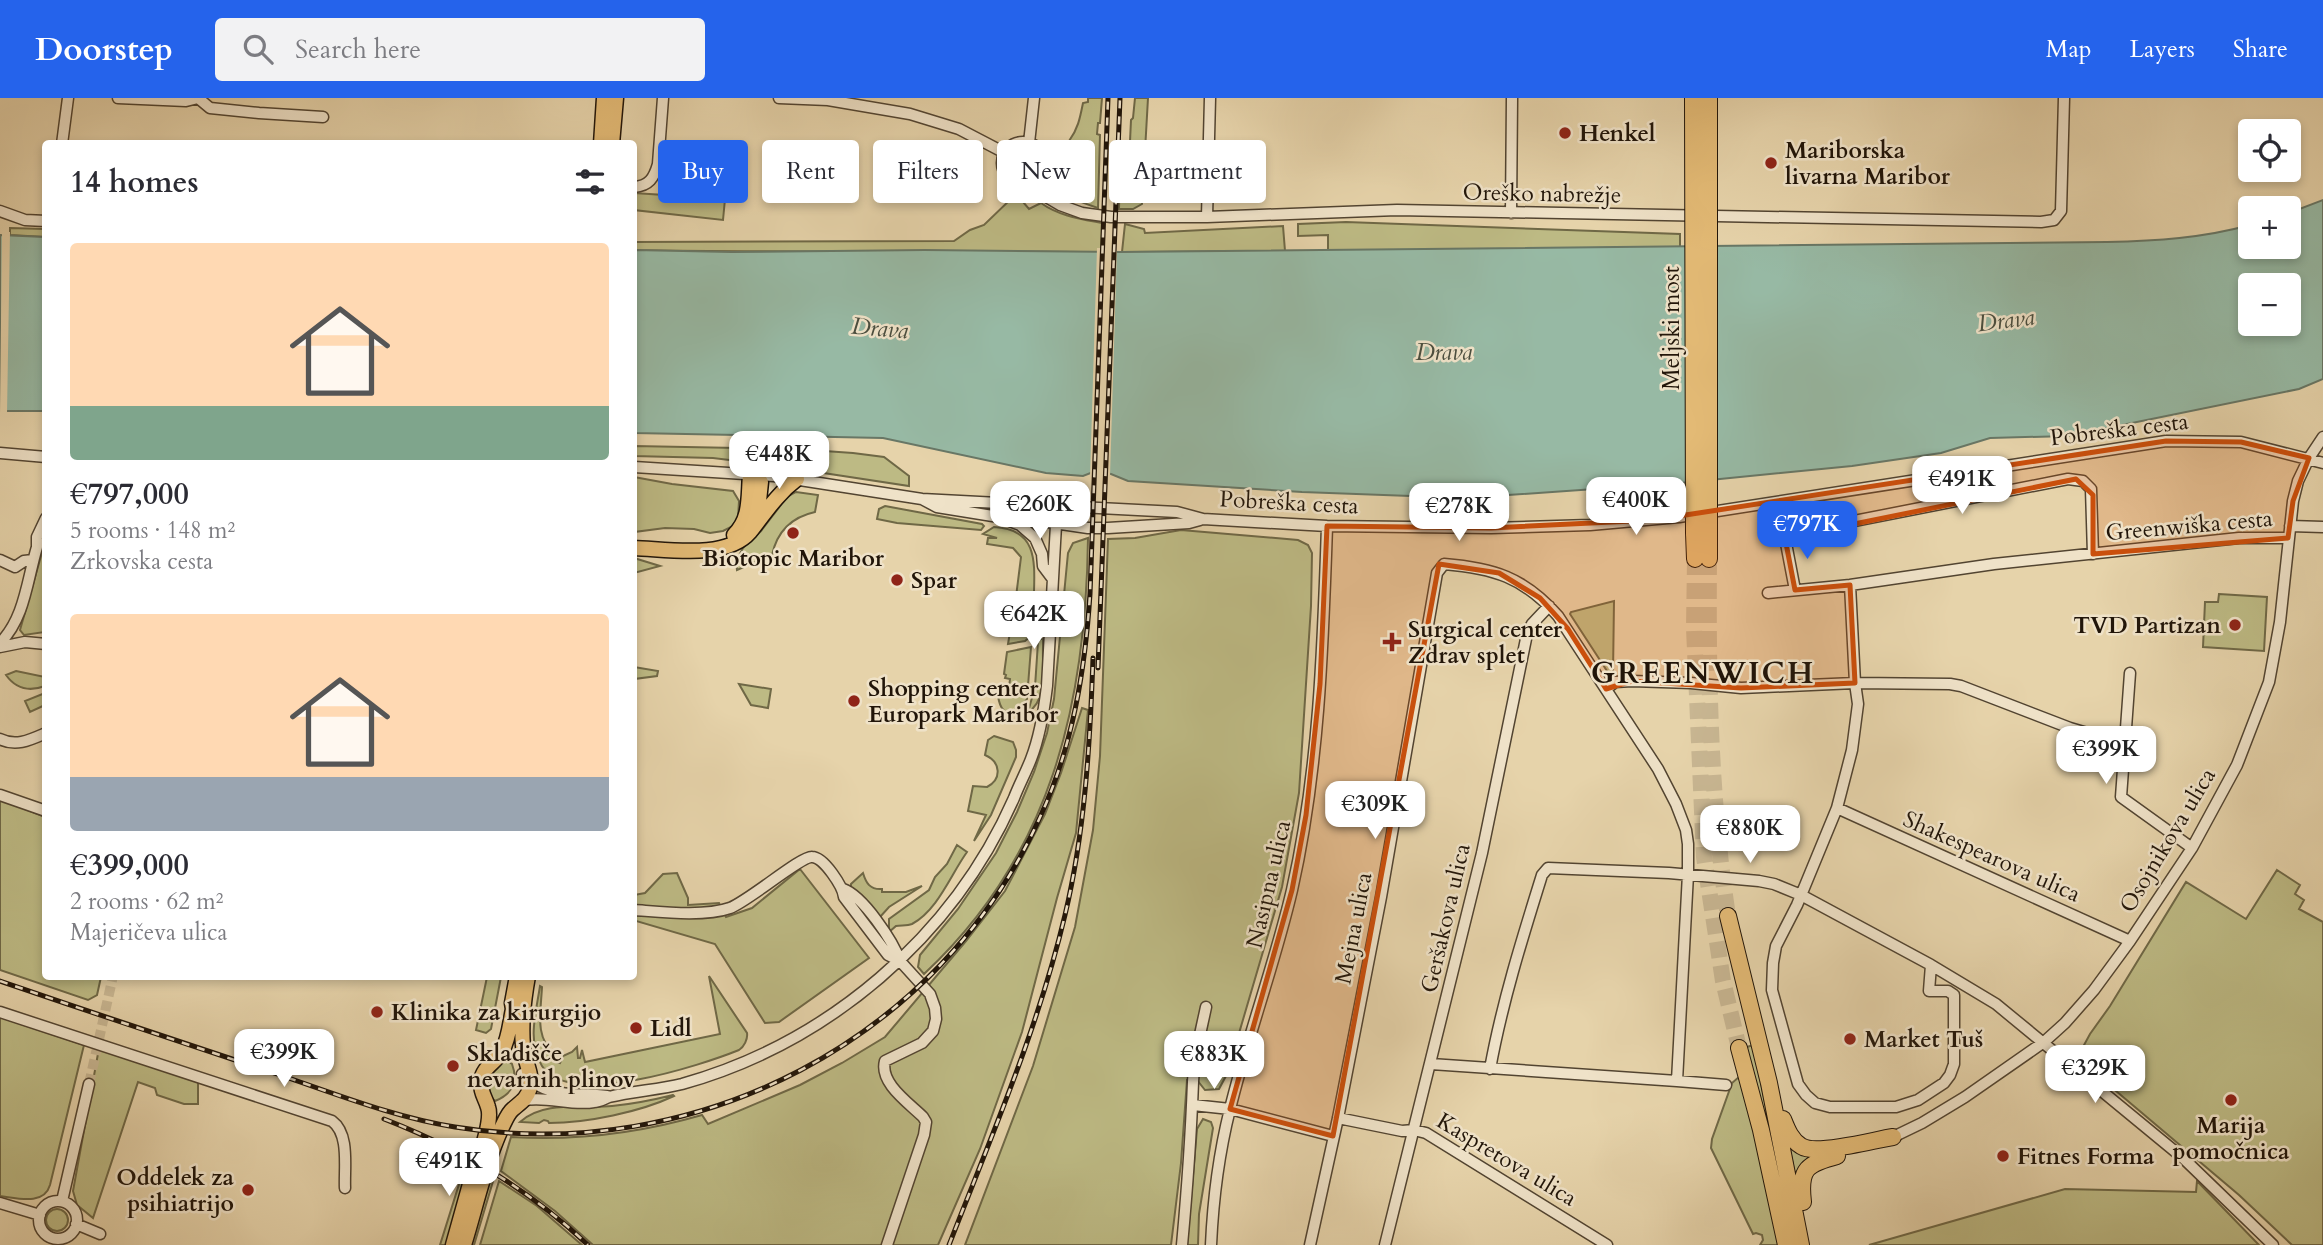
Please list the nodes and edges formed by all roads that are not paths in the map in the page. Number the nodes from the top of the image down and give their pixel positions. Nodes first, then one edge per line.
1 (68, 98) edge
2 (118, 98) edge
3 (198, 98) edge
4 (604, 98) edge
5 (616, 98) edge
6 (663, 98) edge
7 (779, 98) edge
8 (1034, 98) edge
9 (1210, 98) edge
10 (1512, 98) edge
11 (1693, 98) edge
12 (1709, 98) edge
13 (2064, 98) edge
14 (804, 99) edge
15 (323, 117) dead end
16 (62, 140) edge
17 (601, 140) edge
18 (612, 140) edge
19 (1028, 140) edge
20 (997, 149) edge
21 (637, 187) edge
22 (1057, 203) edge
23 (0, 211) edge
24 (1511, 213) junction
25 (1701, 216) junction
26 (1207, 217) junction
27 (42, 221) edge
28 (2323, 437) edge
29 (0, 453) edge
30 (42, 457) edge
31 (2309, 458) junction
32 (2323, 463) edge
33 (637, 467) edge
34 (753, 475) junction
35 (797, 479) junction
36 (922, 499) junction
37 (1057, 507) junction
38 (1702, 513) junction
39 (999, 517) junction
40 (1203, 519) junction
41 (757, 521) junction
42 (1057, 522) junction
43 (42, 526) edge
44 (1326, 526) junction
45 (2323, 527) edge
46 (2289, 532) junction
47 (1702, 533) junction
48 (42, 540) edge
49 (637, 541) edge
50 (37, 547) junction
51 (637, 548) edge
52 (2093, 554) junction
53 (1702, 559) tunnel mouth
54 (0, 560) edge
55 (33, 560) junction
56 (1052, 578) junction
57 (1850, 585) junction
58 (1794, 590) junction
59 (1768, 593) dead end
60 (1549, 606) junction
61 (42, 644) edge
62 (0, 645) edge
63 (2130, 673) dead end
64 (1855, 683) junction
65 (1606, 689) junction
66 (42, 734) edge
67 (0, 739) edge
68 (2125, 744) junction
69 (0, 795) edge
70 (1837, 808) junction
71 (42, 810) edge
72 (2192, 848) junction
73 (1688, 874) junction
74 (1801, 895) junction
75 (637, 910) edge
76 (1728, 916) tunnel mouth
77 (2130, 941) junction
78 (900, 961) junction
79 (1931, 965) junction
80 (517, 980) edge
81 (526, 980) edge
82 (517, 1005) junction
83 (1206, 1007) dead end
84 (0, 1012) edge
85 (2044, 1042) junction
86 (1740, 1048) tunnel mouth
87 (508, 1053) junction
88 (1431, 1064) junction
89 (1490, 1069) junction
90 (528, 1075) junction
91 (1676, 1082) junction
92 (1769, 1083) junction
93 (89, 1084) tunnel mouth
94 (1726, 1085) dead end
95 (610, 1097) junction
96 (525, 1100) junction
97 (1193, 1105) junction
98 (501, 1109) junction
99 (1230, 1109) junction
100 (1338, 1118) junction
101 (1415, 1130) junction
102 (1334, 1136) junction
103 (1892, 1136) junction
104 (484, 1158) junction
105 (345, 1188) dead end
106 (62, 1201) junction
107 (0, 1203) edge
108 (40, 1215) junction
109 (1797, 1221) junction
110 (76, 1224) junction
111 (100, 1234) dead end
112 (48, 1241) edge
113 (453, 1245) edge
114 (464, 1245) edge
115 (887, 1245) edge
116 (1182, 1245) edge
117 (1211, 1245) edge
118 (1310, 1245) edge
119 (1385, 1245) edge
120 (1607, 1245) edge
121 (1786, 1245) edge
122 (1801, 1245) edge
123 (2273, 1245) edge

1 - 16 street
2 - 3 street
3 - 15 street
4 - 17 main road
5 - 18 main road
6 - 21 street
7 - 14 street
8 - 19 street
9 - 26 street
10 - 24 street
11 - 47 highway, Meljski most, bridge
12 - 47 highway, Meljski most, bridge
13 - 25 street, Oreško nabrežje
14 - 20 street
22 - 26 street, Oreško nabrežje
23 - 27 street
24 - 25 street, Oreško nabrežje
24 - 26 street, Oreško nabrežje
25 - 38 street, Meljski most
28 - 31 street, Osojnikova ulica
29 - 30 street
31 - 32 street, Pobreška cesta
31 - 38 street, Pobreška cesta
31 - 46 street, Osojnikova ulica
33 - 34 street, Pobreška cesta
34 - 35 street, Pobreška cesta
34 - 41 main road
34 - 49 main road
35 - 36 street, Pobreška cesta
35 - 41 main road
36 - 37 street, Pobreška cesta
36 - 39 street, Pobreška cesta
37 - 40 street, Pobreška cesta
37 - 42 street, Pobreška cesta
38 - 44 street, Pobreška cesta
39 - 42 street
39 - 56 street, Pobreška cesta
40 - 42 street
40 - 44 street, Pobreška cesta
41 - 51 main road
42 - 56 street, Pobreška cesta
43 - 50 street
44 - 99 street, Nasipna ulica
45 - 46 street, Greenwiška cesta
46 - 52 street, Greenwiška cesta
46 - 72 street, Osojnikova ulica
47 - 53 highway, Meljski most
48 - 50 street
50 - 55 street
52 - 57 street, Greenwiška cesta
52 - 58 street, Greenwiška cesta
54 - 55 street
55 - 62 street
56 - 78 street, Pobreška cesta
57 - 58 street, Greenwiška cesta
57 - 64 street
58 - 59 street, Greenwiška cesta
60 - 65 street
60 - 88 street, Geršakova ulica
60 - 100 street, Mejna ulica
61 - 62 street
63 - 68 street
64 - 65 street
64 - 68 street
64 - 70 street
65 - 73 street
66 - 67 street
68 - 72 street
69 - 71 street
70 - 74 street
70 - 77 street, Shakespearova ulica
72 - 77 street, Osojnikova ulica
73 - 74 street
73 - 89 street
73 - 91 street
74 - 79 street
74 - 79 street
75 - 78 street
76 - 92 highway
77 - 85 street, Osojnikova ulica
78 - 95 street, Pobreška cesta
78 - 115 street
79 - 85 street
80 - 82 main road
81 - 82 main road
82 - 87 main road
82 - 87 main road
83 - 97 street
84 - 105 street
85 - 103 street, Osojnikova ulica
85 - 123 street
86 - 121 highway
87 - 90 main road
87 - 98 main road
87 - 104 main road
88 - 89 street
88 - 101 street, Geršakova ulica
89 - 91 street
90 - 95 street
90 - 96 main road
90 - 98 main road
91 - 94 street
92 - 103 highway
92 - 109 highway
93 - 106 street
95 - 96 street, Pobreška cesta
96 - 98 main road
97 - 99 street
97 - 116 street
98 - 104 main road
99 - 102 street
99 - 117 street, Nasipna ulica
100 - 101 street, Kaspretova ulica
100 - 102 street, Mejna ulica
101 - 119 street, Geršakova ulica
101 - 120 street, Kaspretova ulica
102 - 118 street, Mejna ulica
103 - 109 highway
104 - 113 main road
104 - 114 main road
106 - 108 street
106 - 110 street
107 - 108 street
108 - 112 street
109 - 122 highway
110 - 111 street
110 - 112 street

